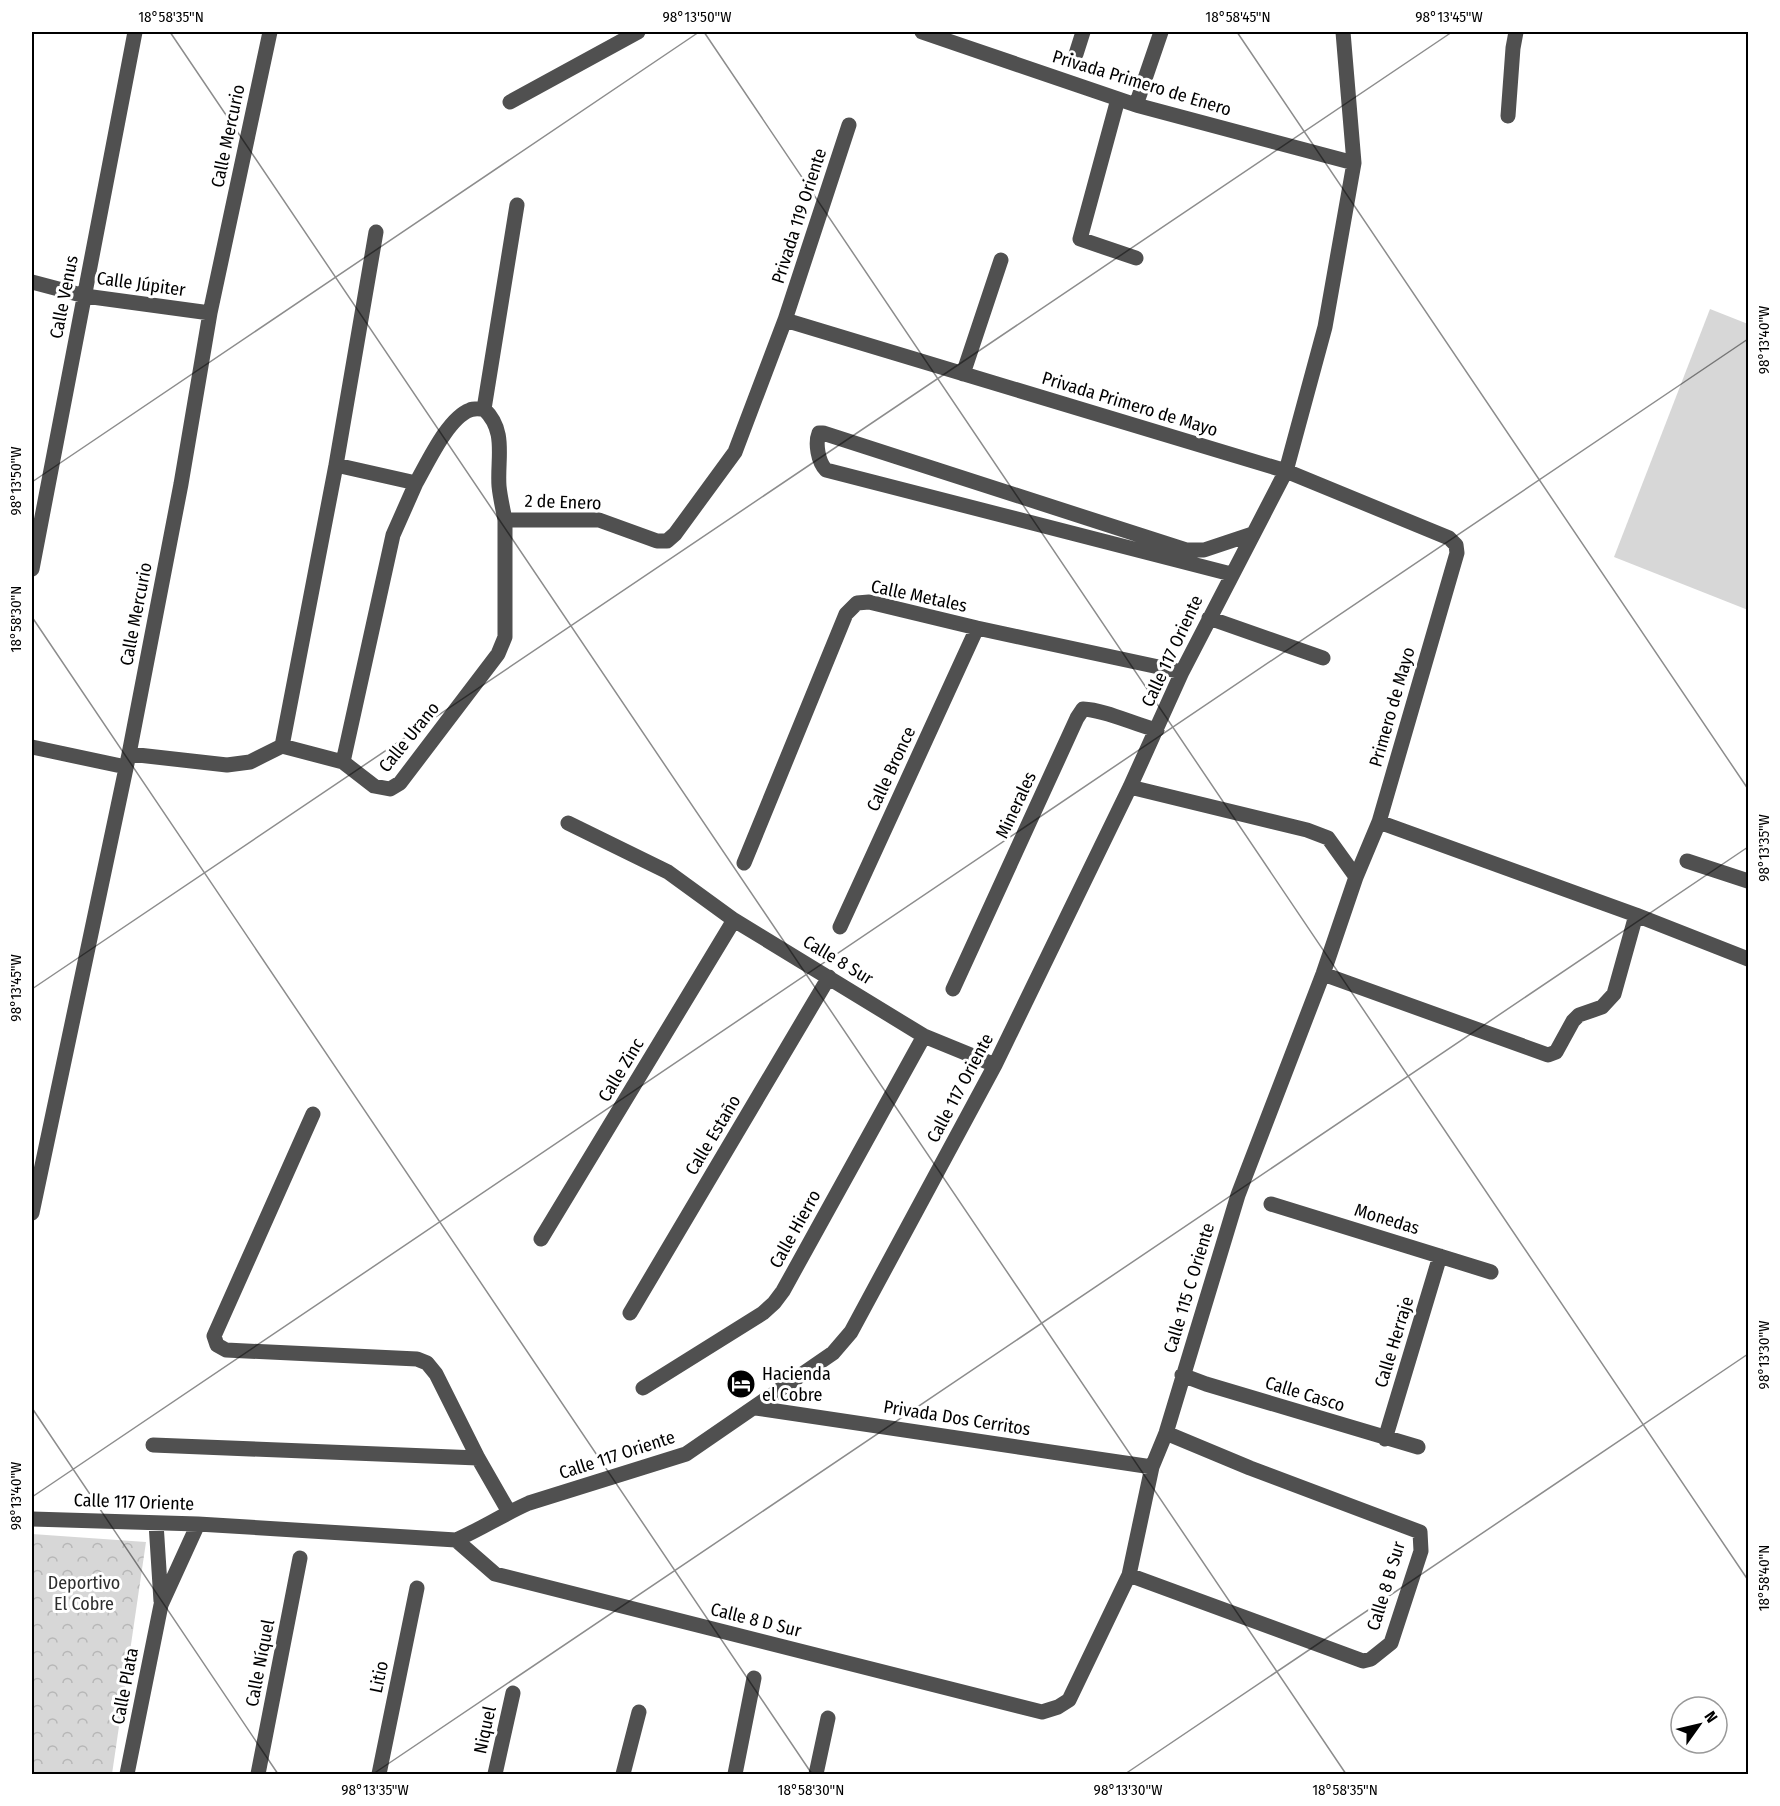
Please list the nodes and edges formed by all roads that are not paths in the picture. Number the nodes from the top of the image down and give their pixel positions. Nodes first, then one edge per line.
1 (135, 32) edge
2 (270, 32) edge
3 (638, 32) edge
4 (922, 32) edge
5 (1083, 32) edge
6 (1161, 32) edge
7 (1343, 32) edge
8 (1516, 32) edge
9 (1076, 54) dead end
10 (1119, 99) junction
11 (510, 102) dead end
12 (1136, 105) junction
13 (1508, 116) dead end
14 (849, 125) dead end
15 (1354, 163) junction
16 (517, 206) dead end
17 (376, 232) dead end
18 (1136, 258) dead end
19 (1001, 260) dead end
20 (32, 282) edge
21 (84, 296) junction
22 (210, 313) junction
23 (785, 320) junction
24 (963, 374) junction
25 (484, 409) junction
26 (336, 465) junction
27 (1286, 471) junction
28 (968, 480) junction
29 (416, 483) junction
30 (960, 504) junction
31 (505, 519) junction
32 (1090, 519) junction
33 (1252, 534) junction
34 (1085, 536) junction
35 (1456, 545) joint
36 (32, 569) edge
37 (1231, 574) junction
38 (1209, 618) junction
39 (977, 628) junction
40 (1323, 658) dead end
41 (1182, 672) junction
42 (1157, 730) junction
43 (282, 746) junction
44 (32, 747) edge
45 (127, 760) junction
46 (342, 762) junction
47 (1131, 787) junction
48 (1379, 822) junction
49 (568, 823) dead end
50 (1687, 861) dead end
51 (744, 863) dead end
52 (1356, 877) junction
53 (1749, 882) edge
54 (1636, 915) junction
55 (734, 920) junction
56 (840, 927) dead end
57 (1749, 959) edge
58 (1323, 974) junction
59 (829, 977) junction
60 (953, 989) dead end
61 (924, 1036) junction
62 (995, 1065) junction
63 (314, 1114) dead end
64 (1271, 1204) dead end
65 (32, 1205) edge
66 (541, 1239) dead end
67 (1440, 1256) junction
68 (1491, 1272) dead end
69 (630, 1313) dead end
70 (1182, 1375) junction
71 (643, 1388) dead end
72 (756, 1408) junction
73 (1166, 1433) junction
74 (1385, 1438) junction
75 (153, 1445) dead end
76 (1418, 1447) dead end
77 (478, 1458) junction
78 (1152, 1467) junction
79 (508, 1512) junction
80 (32, 1519) edge
81 (156, 1523) junction
82 (198, 1524) junction
83 (456, 1540) junction
84 (300, 1558) dead end
85 (1129, 1575) junction
86 (417, 1588) dead end
87 (161, 1605) junction
88 (754, 1678) dead end
89 (513, 1693) dead end
90 (1058, 1707) joint
91 (639, 1712) dead end
92 (828, 1718) dead end
93 (127, 1774) edge
94 (258, 1774) edge
95 (378, 1774) edge
96 (495, 1774) edge
97 (624, 1774) edge
98 (735, 1774) edge
99 (816, 1774) edge

1 - 21 street, Calle Venus
2 - 22 street, Calle Mercurio
3 - 11 street
4 - 10 street, Privada Primero de Enero
5 - 9 street
6 - 12 street
7 - 15 street, Calle 117 Oriente
8 - 13 street
10 - 12 street, Privada Primero de Enero
10 - 18 street
12 - 15 street, Privada Primero de Enero
14 - 23 street, Privada 119 Oriente
15 - 27 street, Calle 117 Oriente
16 - 25 street
17 - 26 street
19 - 24 street
20 - 21 street, Calle Júpiter
21 - 22 street, Calle Júpiter
21 - 36 street, Calle Venus
22 - 45 street, Calle Mercurio
23 - 24 street, Privada Primero de Mayo
23 - 31 street, 2 de Enero
24 - 27 street, Privada Primero de Mayo
25 - 29 street
25 - 31 street, 2 de Enero
26 - 29 street
26 - 43 street
27 - 33 street, Calle 117 Oriente
27 - 35 street, Privada Primero de Mayo
28 - 30 street
28 - 30 street
28 - 32 street
29 - 46 street
30 - 34 street
31 - 46 street, Calle Urano
32 - 33 street
32 - 34 street
33 - 37 street, Calle 117 Oriente
34 - 37 street
35 - 48 street, Primero de Mayo
37 - 38 street, Calle 117 Oriente
38 - 40 street
38 - 41 street, Calle 117 Oriente
39 - 41 street, Calle Metales
39 - 51 street, Calle Metales
39 - 56 street, Calle Bronce
41 - 42 street, Calle 117 Oriente
42 - 47 street, Calle 117 Oriente
42 - 60 street, Minerales
43 - 45 street
43 - 46 street, Calle Urano
44 - 45 street
45 - 65 street, Calle Mercurio
47 - 52 street
47 - 62 street, Calle 117 Oriente
48 - 52 street, Primero de Mayo
48 - 54 street
49 - 55 street, Calle 8 Sur
50 - 53 street
52 - 58 street, Calle 115 C Oriente
54 - 57 street
54 - 58 street
55 - 59 street, Calle 8 Sur
55 - 66 street, Calle Zinc
58 - 70 street, Calle 115 C Oriente
59 - 61 street, Calle 8 Sur
59 - 69 street, Calle Estaño
61 - 62 street, Calle 8 Sur
61 - 71 street, Calle Hierro
62 - 72 street, Calle 117 Oriente
63 - 77 street
64 - 67 street, Monedas
67 - 68 street, Monedas
67 - 74 street, Calle Herraje
70 - 73 street, Calle 115 C Oriente
70 - 74 street, Calle Casco
72 - 78 street, Privada Dos Cerritos
72 - 79 street, Calle 117 Oriente
73 - 78 street, Calle 115 C Oriente
73 - 85 street, Calle 8 B Sur
74 - 76 street, Calle Casco
75 - 77 street
77 - 79 street
78 - 85 street, Calle 115 C Oriente
79 - 83 street, Calle 117 Oriente
80 - 81 street, Calle 117 Oriente
81 - 82 street, Calle 117 Oriente
81 - 87 street, Calle Plata
82 - 83 street, Calle 117 Oriente
82 - 87 street, Calle Plata
83 - 90 street, Calle 8 D Sur
84 - 94 street, Calle Níquel
85 - 90 street, Calle 115 C Oriente
86 - 95 street, Litio
87 - 93 street, Calle Plata
88 - 98 street
89 - 96 street, Niquel
91 - 97 street
92 - 99 street

